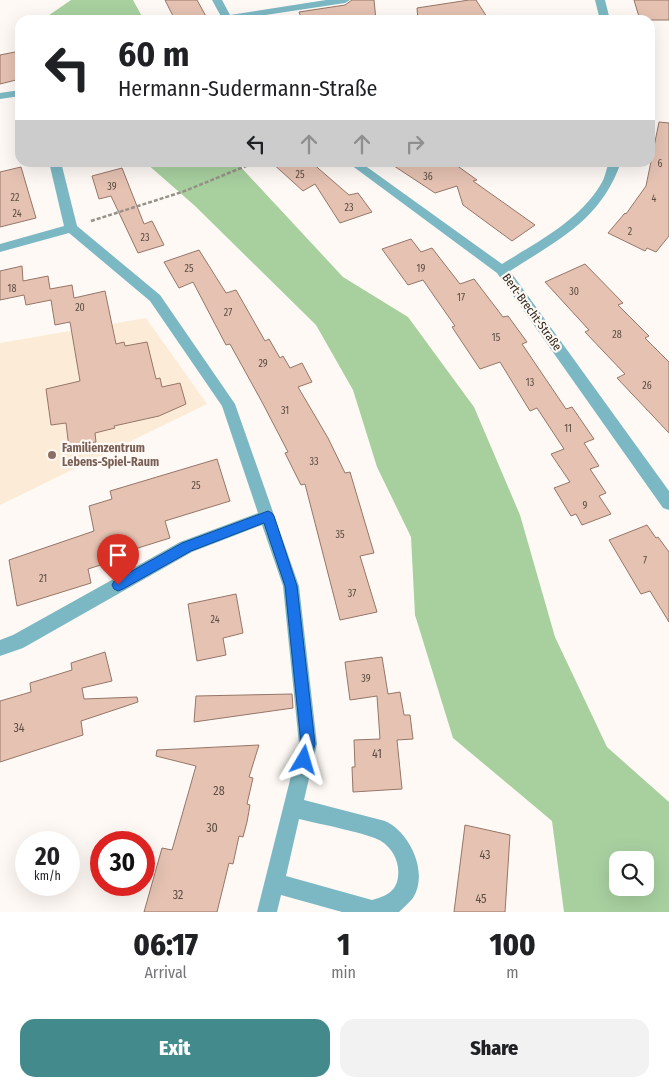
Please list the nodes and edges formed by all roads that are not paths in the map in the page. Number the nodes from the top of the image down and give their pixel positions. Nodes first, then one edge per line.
1 (217, 0) edge
2 (345, 0) edge
3 (600, 0) edge
4 (225, 15) edge
5 (252, 15) edge
6 (604, 15) edge
7 (15, 94) edge
8 (0, 96) edge
9 (56, 167) edge
10 (359, 167) edge
11 (613, 167) edge
12 (72, 228) junction
13 (0, 248) edge
14 (502, 270) junction
15 (669, 503) edge
16 (268, 516) junction
17 (0, 648) edge
18 (292, 807) junction
19 (274, 883) junction
20 (267, 912) edge

1 - 4 street
2 - 5 street
3 - 6 street
7 - 8 street
9 - 12 street
10 - 14 street, Bert-Brecht-Straße
11 - 14 street
12 - 13 street
12 - 16 street
14 - 15 street, Bert-Brecht-Straße
16 - 17 street
16 - 18 street
18 - 19 street
18 - 19 street
19 - 20 street

